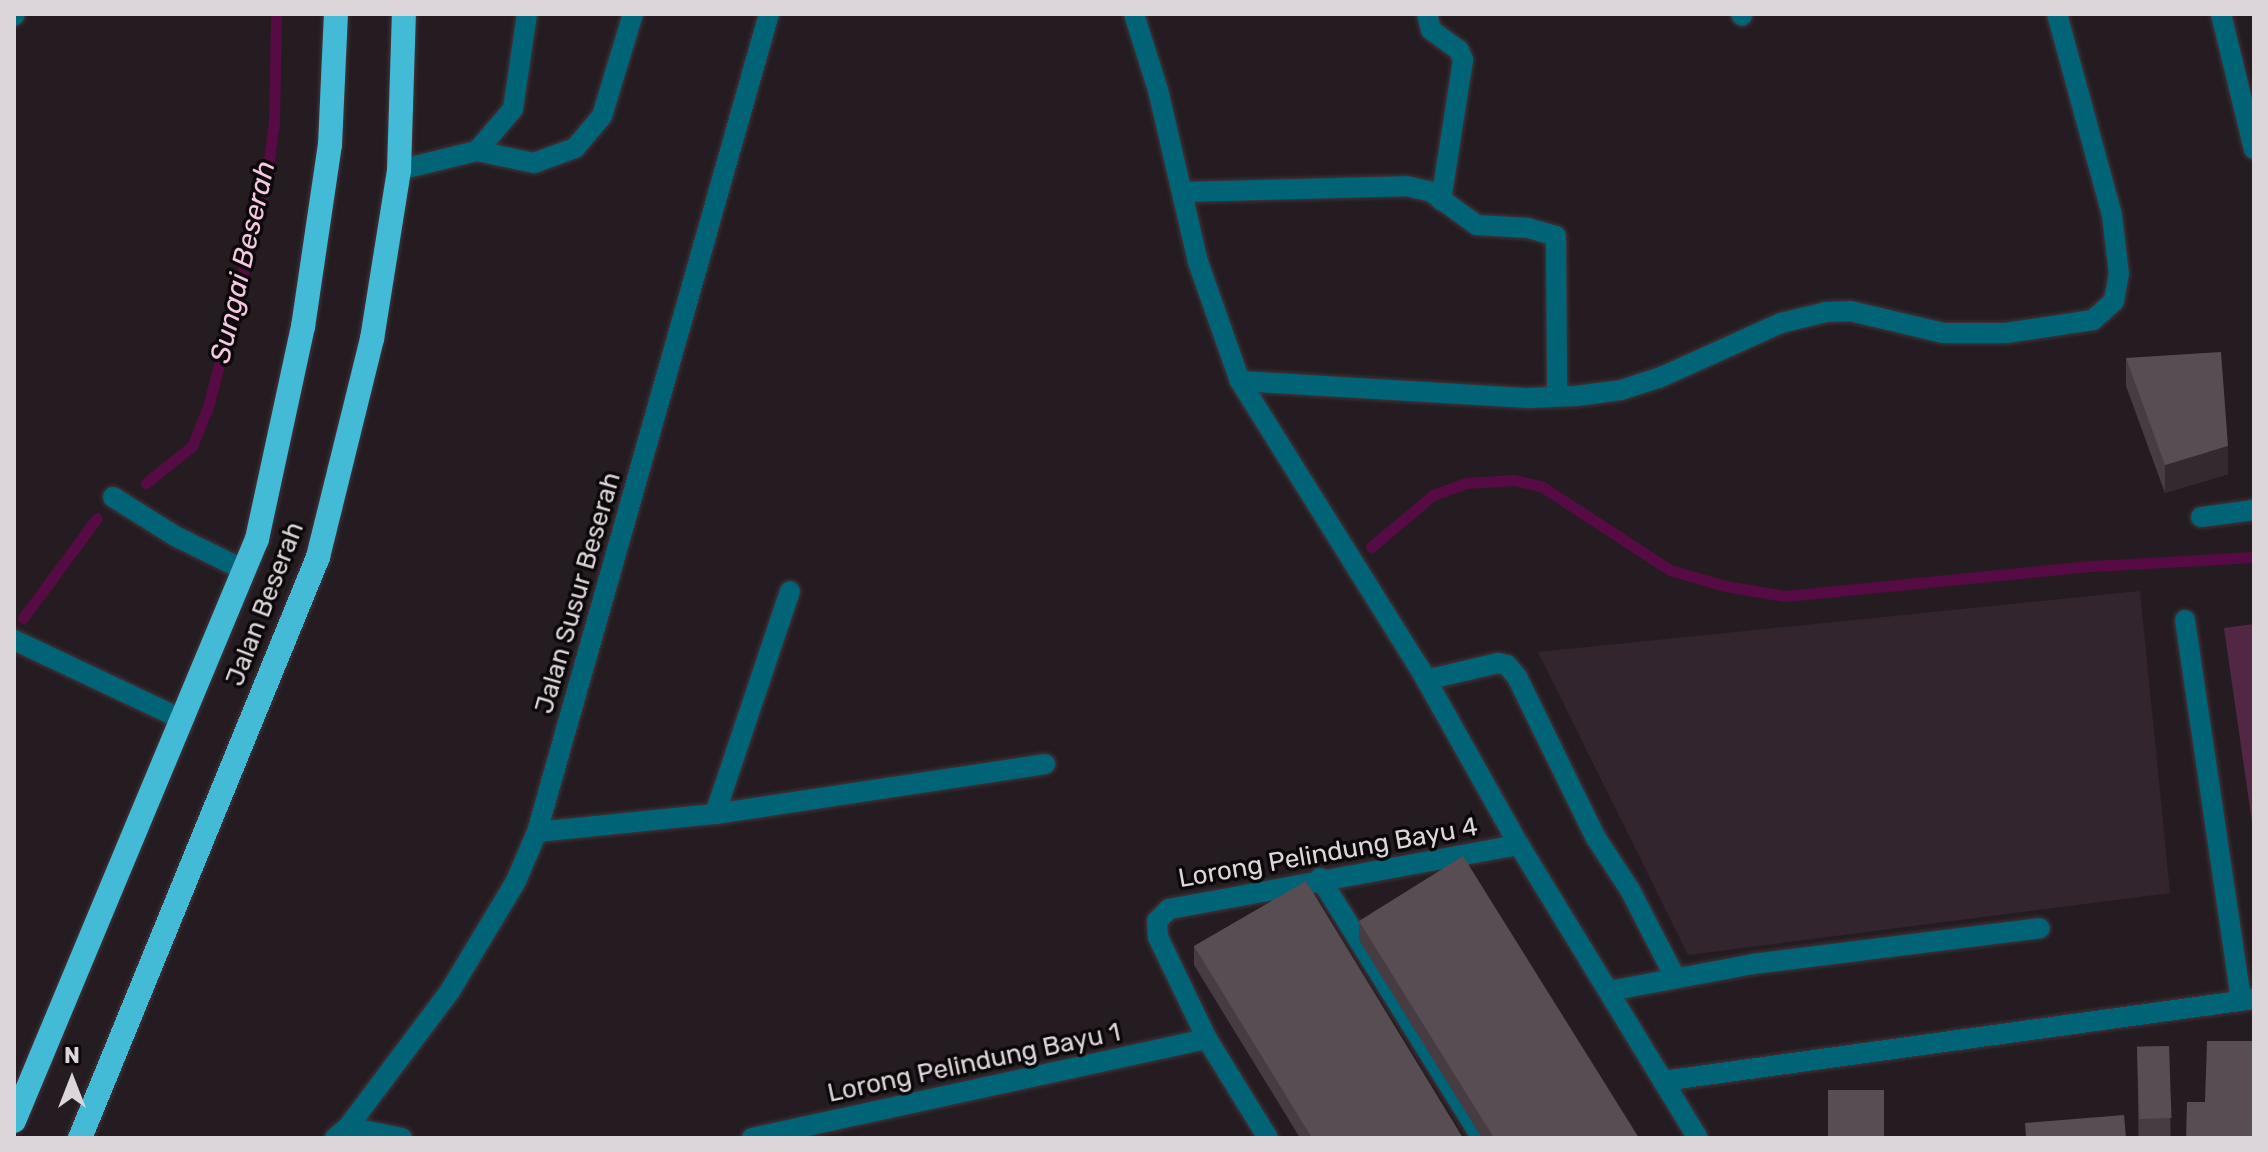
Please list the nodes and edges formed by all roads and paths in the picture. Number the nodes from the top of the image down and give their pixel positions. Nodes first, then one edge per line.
1 (336, 14) edge
2 (404, 14) edge
3 (527, 14) edge
4 (633, 14) edge
5 (769, 14) edge
6 (1134, 14) edge
7 (1427, 14) edge
8 (2057, 14) edge
9 (2221, 14) edge
10 (2254, 149) edge
11 (477, 151) junction
12 (399, 170) junction
13 (1183, 192) junction
14 (1441, 200) junction
15 (1240, 381) junction
16 (1557, 396) junction
17 (113, 497) dead end
18 (2254, 510) edge
19 (2201, 517) dead end
20 (244, 570) junction
21 (790, 591) dead end
22 (2185, 620) dead end
23 (14, 640) edge
24 (1426, 680) junction
25 (181, 719) junction
26 (1045, 764) dead end
27 (715, 814) junction
28 (537, 832) junction
29 (1519, 845) junction
30 (1320, 878) junction
31 (2040, 928) dead end
32 (1675, 977) junction
33 (1609, 991) junction
34 (2248, 1000) edge
35 (1207, 1039) junction
36 (1663, 1081) junction
37 (14, 1121) edge
38 (342, 1132) edge
39 (80, 1138) edge
40 (402, 1138) edge
41 (752, 1138) edge
42 (1268, 1138) edge
43 (1482, 1138) edge
44 (1698, 1138) edge

1 - 20 highway, Jalan Beserah
2 - 12 highway, Jalan Beserah
3 - 11 street
4 - 11 street
5 - 28 street, Jalan Susur Beserah
6 - 13 street
7 - 14 street
8 - 16 street
9 - 10 street
11 - 12 street
12 - 39 highway, Jalan Beserah
13 - 14 street
13 - 15 street
14 - 16 street
15 - 16 street
15 - 24 street
17 - 20 street
18 - 19 street
20 - 25 highway, Jalan Beserah
21 - 27 street
22 - 34 street
23 - 25 street
24 - 29 street
24 - 32 street
25 - 37 highway, Jalan Beserah
26 - 27 street
27 - 28 street
28 - 38 street, Jalan Susur Beserah
29 - 30 street, Lorong Pelindung Bayu 4
29 - 33 street
30 - 35 street, Lorong Pelindung Bayu 4
30 - 43 street
31 - 32 street
32 - 33 street
33 - 36 street
34 - 36 street
35 - 41 street, Lorong Pelindung Bayu 1
35 - 42 street, Lorong Pelindung Bayu 4
36 - 44 street
38 - 40 street

